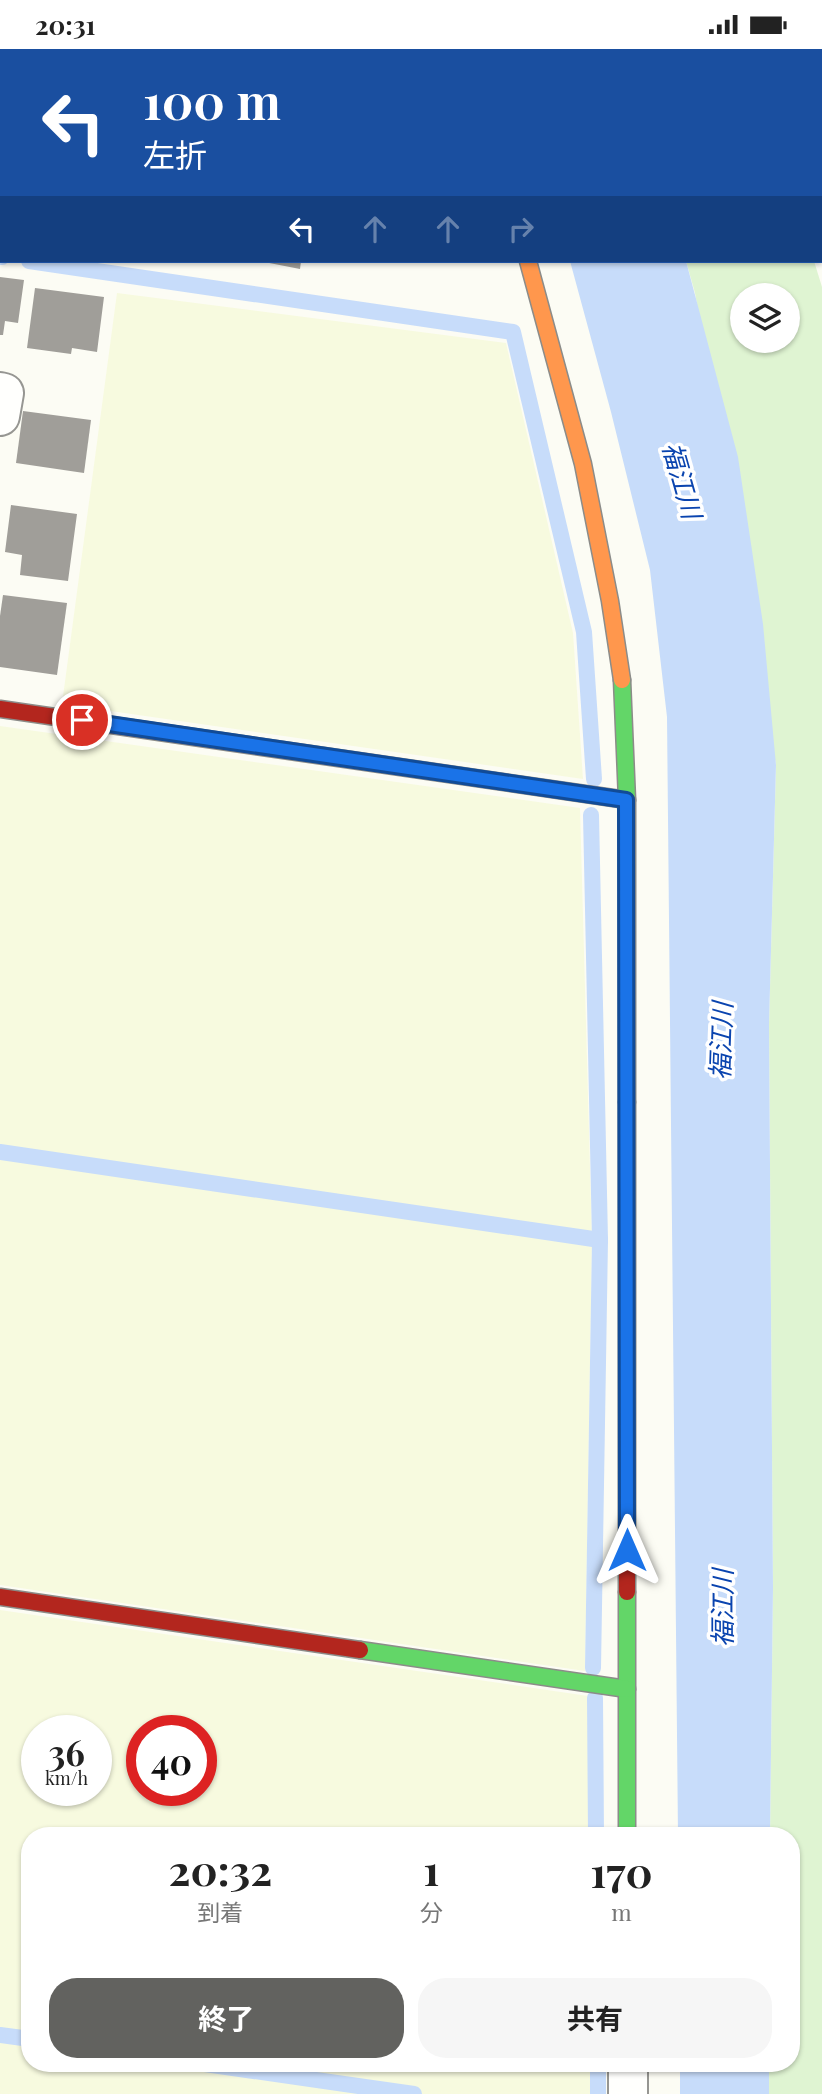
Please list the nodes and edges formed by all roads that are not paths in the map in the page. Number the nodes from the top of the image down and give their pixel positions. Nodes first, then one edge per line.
1 (529, 263) edge
2 (0, 392) edge
3 (0, 417) edge
4 (0, 709) edge
5 (626, 800) junction
6 (0, 1597) edge
7 (627, 1689) junction
8 (627, 1827) edge
9 (628, 2072) edge
10 (628, 2094) edge

1 - 5 street
2 - 3 street
4 - 5 street
5 - 7 street
6 - 7 street
7 - 8 street
9 - 10 street

